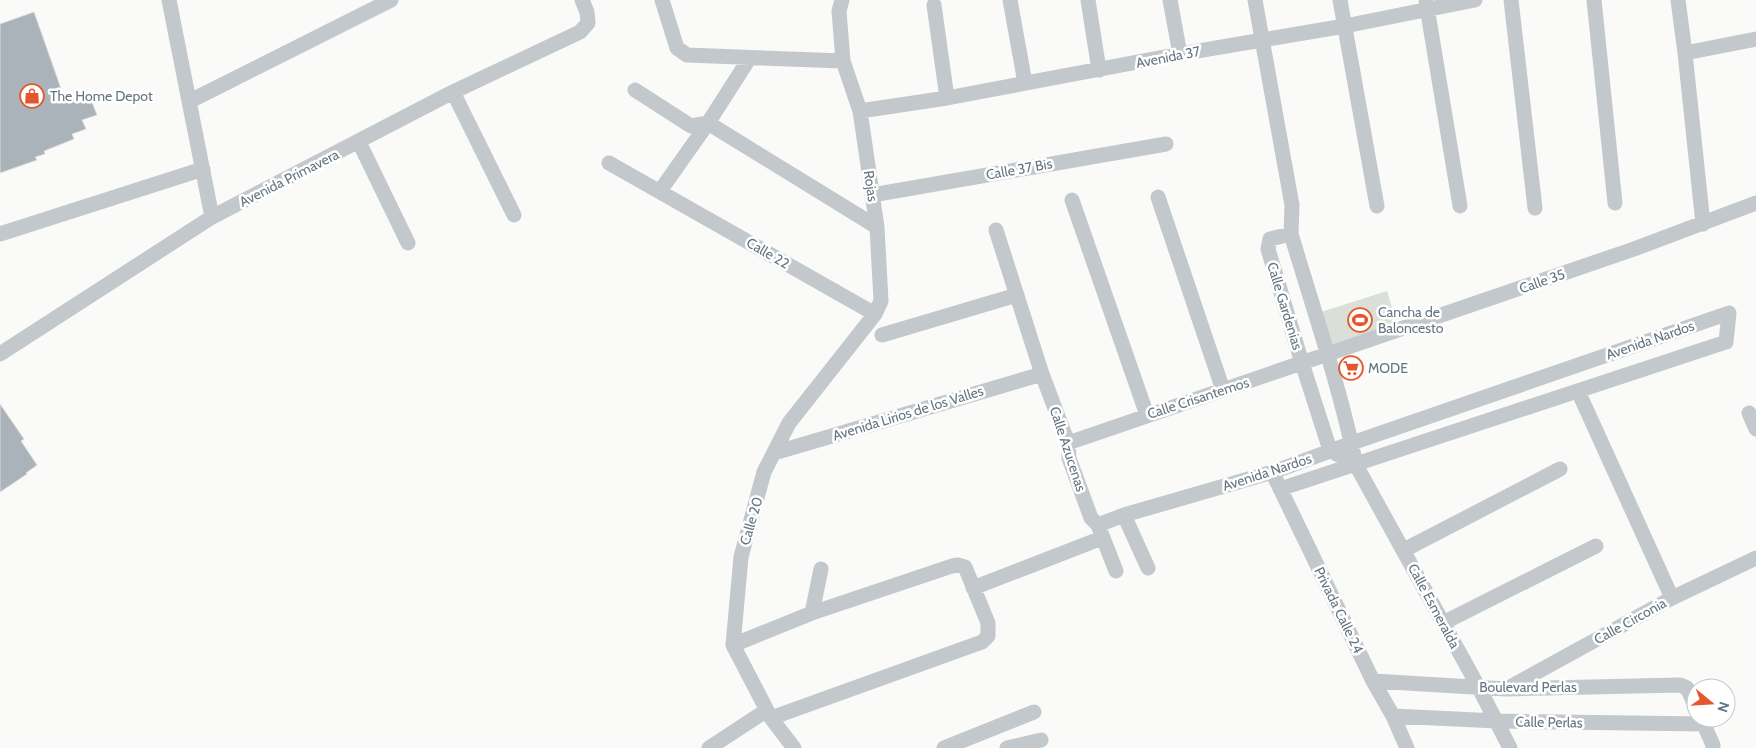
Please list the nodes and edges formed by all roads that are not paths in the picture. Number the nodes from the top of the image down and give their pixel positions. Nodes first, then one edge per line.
1 (169, 0) edge
2 (391, 0) edge
3 (582, 0) edge
4 (662, 0) edge
5 (842, 0) edge
6 (1010, 0) edge
7 (1088, 0) edge
8 (1170, 0) edge
9 (1255, 0) edge
10 (1340, 0) edge
11 (1475, 0) edge
12 (1511, 0) edge
13 (1594, 0) edge
14 (1678, 0) edge
15 (934, 5) dead end
16 (1426, 5) edge
17 (1345, 26) junction
18 (1756, 39) edge
19 (1262, 41) junction
20 (1685, 53) junction
21 (1180, 54) junction
22 (749, 59) junction
23 (842, 61) junction
24 (1099, 70) junction
25 (1025, 83) junction
26 (635, 90) dead end
27 (453, 92) junction
28 (947, 98) junction
29 (190, 101) junction
30 (860, 111) junction
31 (708, 123) junction
32 (359, 142) junction
33 (1166, 144) dead end
34 (609, 163) dead end
35 (202, 169) junction
36 (660, 191) junction
37 (872, 195) junction
38 (1158, 197) dead end
39 (1072, 200) dead end
40 (1615, 203) dead end
41 (1756, 203) edge
42 (1377, 206) dead end
43 (1460, 206) dead end
44 (1535, 208) dead end
45 (514, 215) dead end
46 (212, 217) junction
47 (1703, 224) junction
48 (877, 227) junction
49 (996, 230) dead end
50 (0, 234) edge
51 (1291, 234) junction
52 (408, 243) dead end
53 (1017, 295) junction
54 (876, 314) junction
55 (882, 335) dead end
56 (0, 354) edge
57 (1327, 355) junction
58 (1302, 363) junction
59 (1042, 374) junction
60 (1223, 390) junction
61 (1578, 391) junction
62 (1749, 414) dead end
63 (1147, 415) junction
64 (1756, 429) edge
65 (1068, 443) junction
66 (1352, 443) junction
67 (1330, 450) junction
68 (774, 453) junction
69 (1356, 465) junction
70 (1560, 469) dead end
71 (1272, 472) junction
72 (1280, 489) junction
73 (1124, 515) junction
74 (1100, 532) junction
75 (1596, 546) dead end
76 (1404, 550) junction
77 (1756, 558) edge
78 (1148, 568) dead end
79 (821, 570) dead end
80 (1116, 571) dead end
81 (973, 588) junction
82 (1672, 598) junction
83 (812, 614) junction
84 (1443, 623) junction
85 (733, 645) junction
86 (1373, 681) junction
87 (1686, 687) edge
88 (1479, 688) junction
89 (1506, 689) junction
90 (1034, 712) dead end
91 (769, 714) junction
92 (1393, 716) junction
93 (1497, 721) junction
94 (1686, 721) edge
95 (1000, 726) junction
96 (1706, 728) edge
97 (1041, 740) dead end
98 (709, 748) edge
99 (794, 748) edge
100 (944, 748) edge
101 (1007, 748) edge
102 (1407, 748) edge
103 (1510, 748) edge
104 (1713, 748) edge

1 - 29 street
2 - 29 street
3 - 27 street, Avenida Primavera
4 - 22 street
5 - 23 street, Rojas
6 - 25 street
7 - 24 street
8 - 21 street
9 - 19 street
10 - 17 street
11 - 16 street, Avenida 37
12 - 44 street
13 - 40 street
14 - 20 street
15 - 28 street
16 - 17 street, Avenida 37
16 - 43 street
17 - 19 street, Avenida 37
17 - 42 street
18 - 20 street
19 - 21 street, Avenida 37
19 - 51 street
20 - 47 street
21 - 24 street, Avenida 37
22 - 23 street
22 - 31 street
23 - 30 street, Rojas
24 - 25 street, Avenida 37
25 - 28 street, Avenida 37
26 - 31 street
27 - 32 street, Avenida Primavera
27 - 45 street
28 - 30 street, Avenida 37
29 - 35 street
30 - 37 street, Rojas
31 - 36 street
31 - 48 street
32 - 46 street, Avenida Primavera
32 - 52 street
33 - 37 street, Calle 37 Bis
34 - 36 street, Calle 22
35 - 46 street
35 - 50 street
36 - 54 street, Calle 22
37 - 48 street, Rojas
38 - 60 street
39 - 63 street
41 - 47 street, Calle 35
46 - 56 street, Avenida Primavera
47 - 57 street, Calle 35
48 - 54 street, Rojas
49 - 53 street, Calle Azucenas
51 - 57 street, Calle Gardenias
51 - 58 street, Calle Gardenias
53 - 55 street
53 - 59 street, Calle Azucenas
54 - 68 street, Calle 20
57 - 58 street, Calle Crisantemos
57 - 66 street, Calle Gardenias
58 - 60 street, Calle Crisantemos
58 - 67 street, Calle Gardenias
59 - 65 street, Calle Azucenas
59 - 68 street, Avenida Lirios de los Valles
60 - 63 street, Calle Crisantemos
61 - 66 street, Avenida Nardos
61 - 69 street, Avenida Nardos
61 - 82 street
62 - 64 street
63 - 65 street, Calle Crisantemos
65 - 74 street, Calle Azucenas
66 - 67 street, Avenida Nardos
66 - 69 street, Calle Gardenias
67 - 69 street
67 - 71 street, Avenida Nardos
68 - 85 street, Calle 20
69 - 72 street, Avenida Nardos
69 - 76 street, Calle Esmeralda
70 - 76 street
71 - 72 street, Privada Calle 24
71 - 73 street, Avenida Nardos
72 - 86 street, Privada Calle 24
73 - 74 street, Avenida Nardos
73 - 78 street
74 - 80 street, Calle Azucenas
74 - 81 street, Avenida Nardos
75 - 84 street
76 - 84 street, Calle Esmeralda
77 - 82 street, Calle Circonia
79 - 83 street
81 - 83 street
81 - 91 street
82 - 89 street, Calle Circonia
83 - 85 street
84 - 88 street, Calle Esmeralda
85 - 91 street
86 - 88 street, Boulevard Perlas
86 - 92 street, Privada Calle 24
87 - 89 street, Boulevard Perlas
88 - 89 street, Boulevard Perlas
88 - 93 street, Calle Esmeralda
90 - 95 street
91 - 98 street
91 - 99 street
92 - 93 street, Calle Perlas
92 - 102 street, Privada Calle 24
93 - 94 street, Calle Perlas
93 - 103 street, Calle Esmeralda
95 - 100 street
95 - 101 street
96 - 104 street
97 - 101 street

